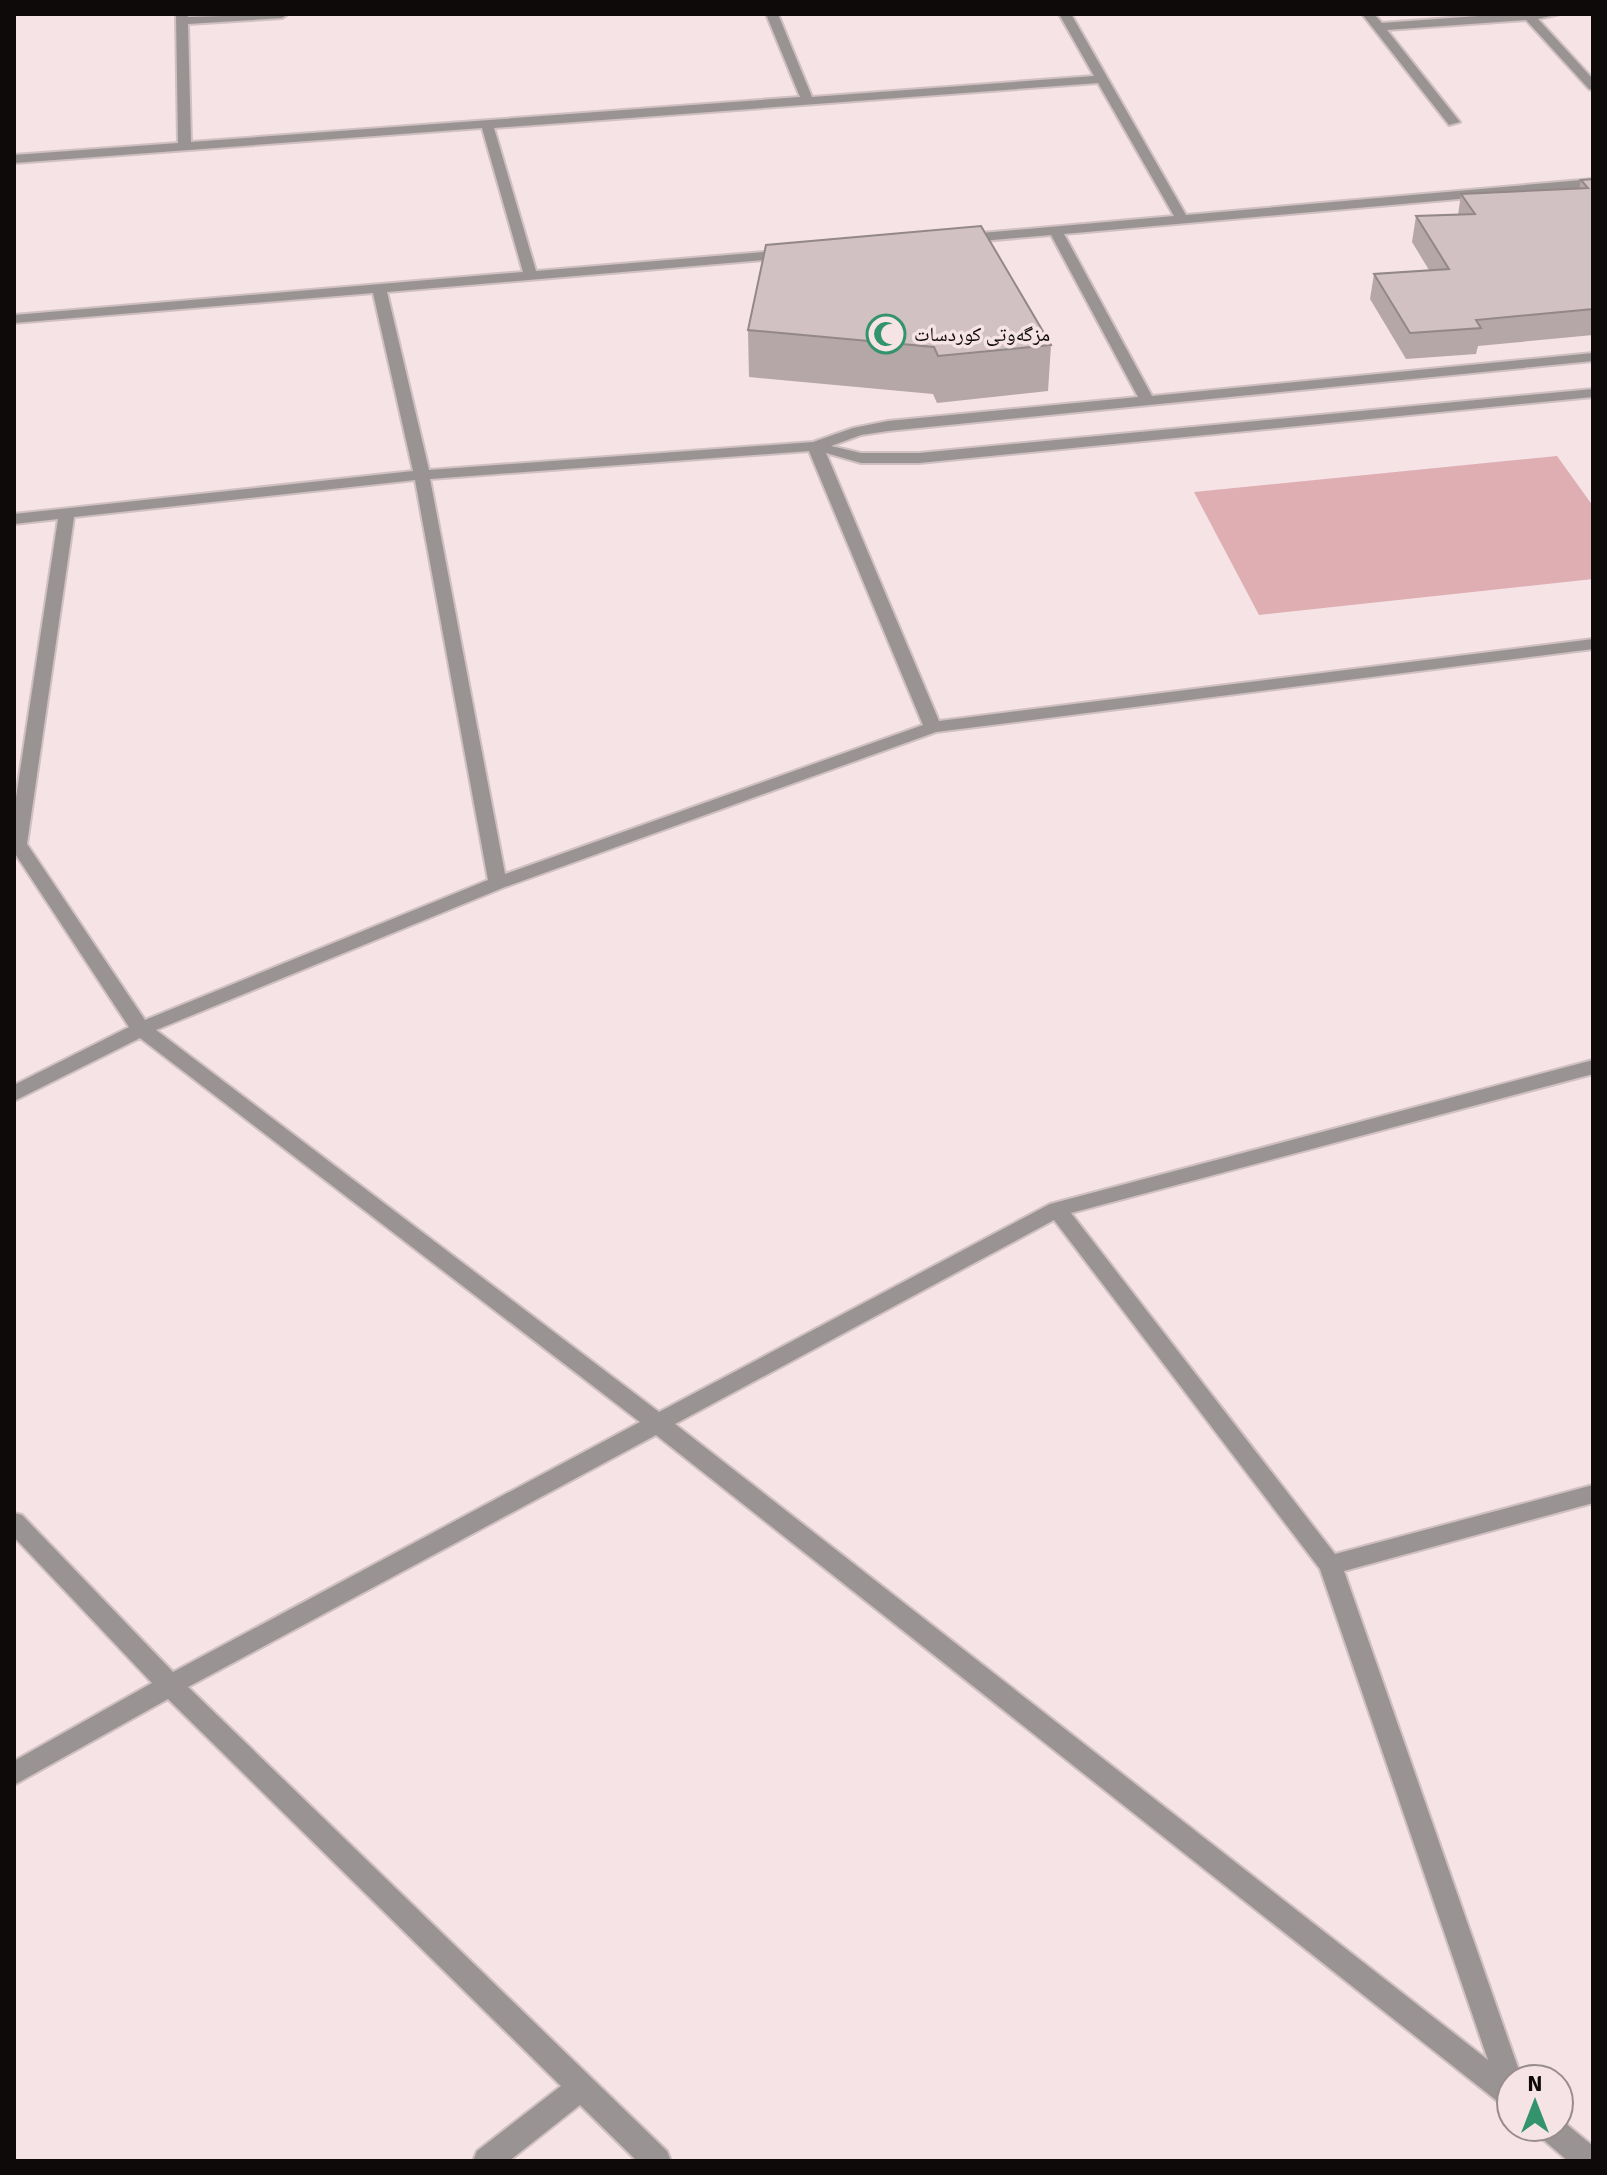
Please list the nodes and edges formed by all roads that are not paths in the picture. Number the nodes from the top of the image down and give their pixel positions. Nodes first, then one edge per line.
1 (282, 14) edge
2 (772, 14) edge
3 (1065, 14) edge
4 (1368, 14) edge
5 (1554, 14) edge
6 (1529, 16) junction
7 (182, 18) edge
8 (1378, 27) junction
9 (1102, 79) junction
10 (1593, 86) edge
11 (807, 99) junction
12 (1454, 122) dead end
13 (487, 124) junction
14 (185, 147) junction
15 (14, 159) edge
16 (1593, 183) edge
17 (1182, 219) junction
18 (1055, 230) junction
19 (944, 240) edge
20 (801, 252) edge
21 (531, 276) junction
22 (379, 289) junction
23 (14, 319) edge
24 (1593, 357) edge
25 (1593, 393) edge
26 (1148, 401) junction
27 (815, 446) junction
28 (422, 475) junction
29 (67, 513) junction
30 (14, 519) edge
31 (1593, 644) edge
32 (933, 727) junction
33 (16, 841) edge
34 (498, 883) junction
35 (141, 1029) junction
36 (1593, 1067) edge
37 (14, 1094) edge
38 (1057, 1209) junction
39 (659, 1424) junction
40 (1593, 1494) edge
41 (14, 1522) edge
42 (1330, 1565) junction
43 (170, 1685) junction
44 (14, 1774) edge
45 (1502, 2063) edge
46 (1495, 2082) edge
47 (581, 2087) junction
48 (1568, 2143) edge
49 (487, 2161) edge
50 (657, 2161) edge
51 (1589, 2161) edge

1 - 7 street
2 - 11 street
3 - 9 street
4 - 8 street
5 - 6 street
6 - 8 street
6 - 10 street
7 - 14 street
8 - 12 street
9 - 11 street
9 - 17 street
11 - 13 street
13 - 14 street
13 - 21 street
14 - 15 street
16 - 17 street
17 - 18 street
18 - 19 street
18 - 26 street
20 - 21 street
21 - 22 street
22 - 23 street
22 - 28 street
24 - 26 street
25 - 27 street
26 - 27 street
27 - 28 street
27 - 32 street
28 - 29 street
28 - 34 street
29 - 30 street
29 - 33 street
31 - 32 street
32 - 34 street
33 - 35 street
34 - 35 street
35 - 37 street
35 - 39 street
36 - 38 street
38 - 39 street
38 - 42 street
39 - 43 street
39 - 46 street
40 - 42 street
41 - 43 street
42 - 45 street
43 - 44 street
43 - 47 street
47 - 49 street
47 - 50 street
48 - 51 street

